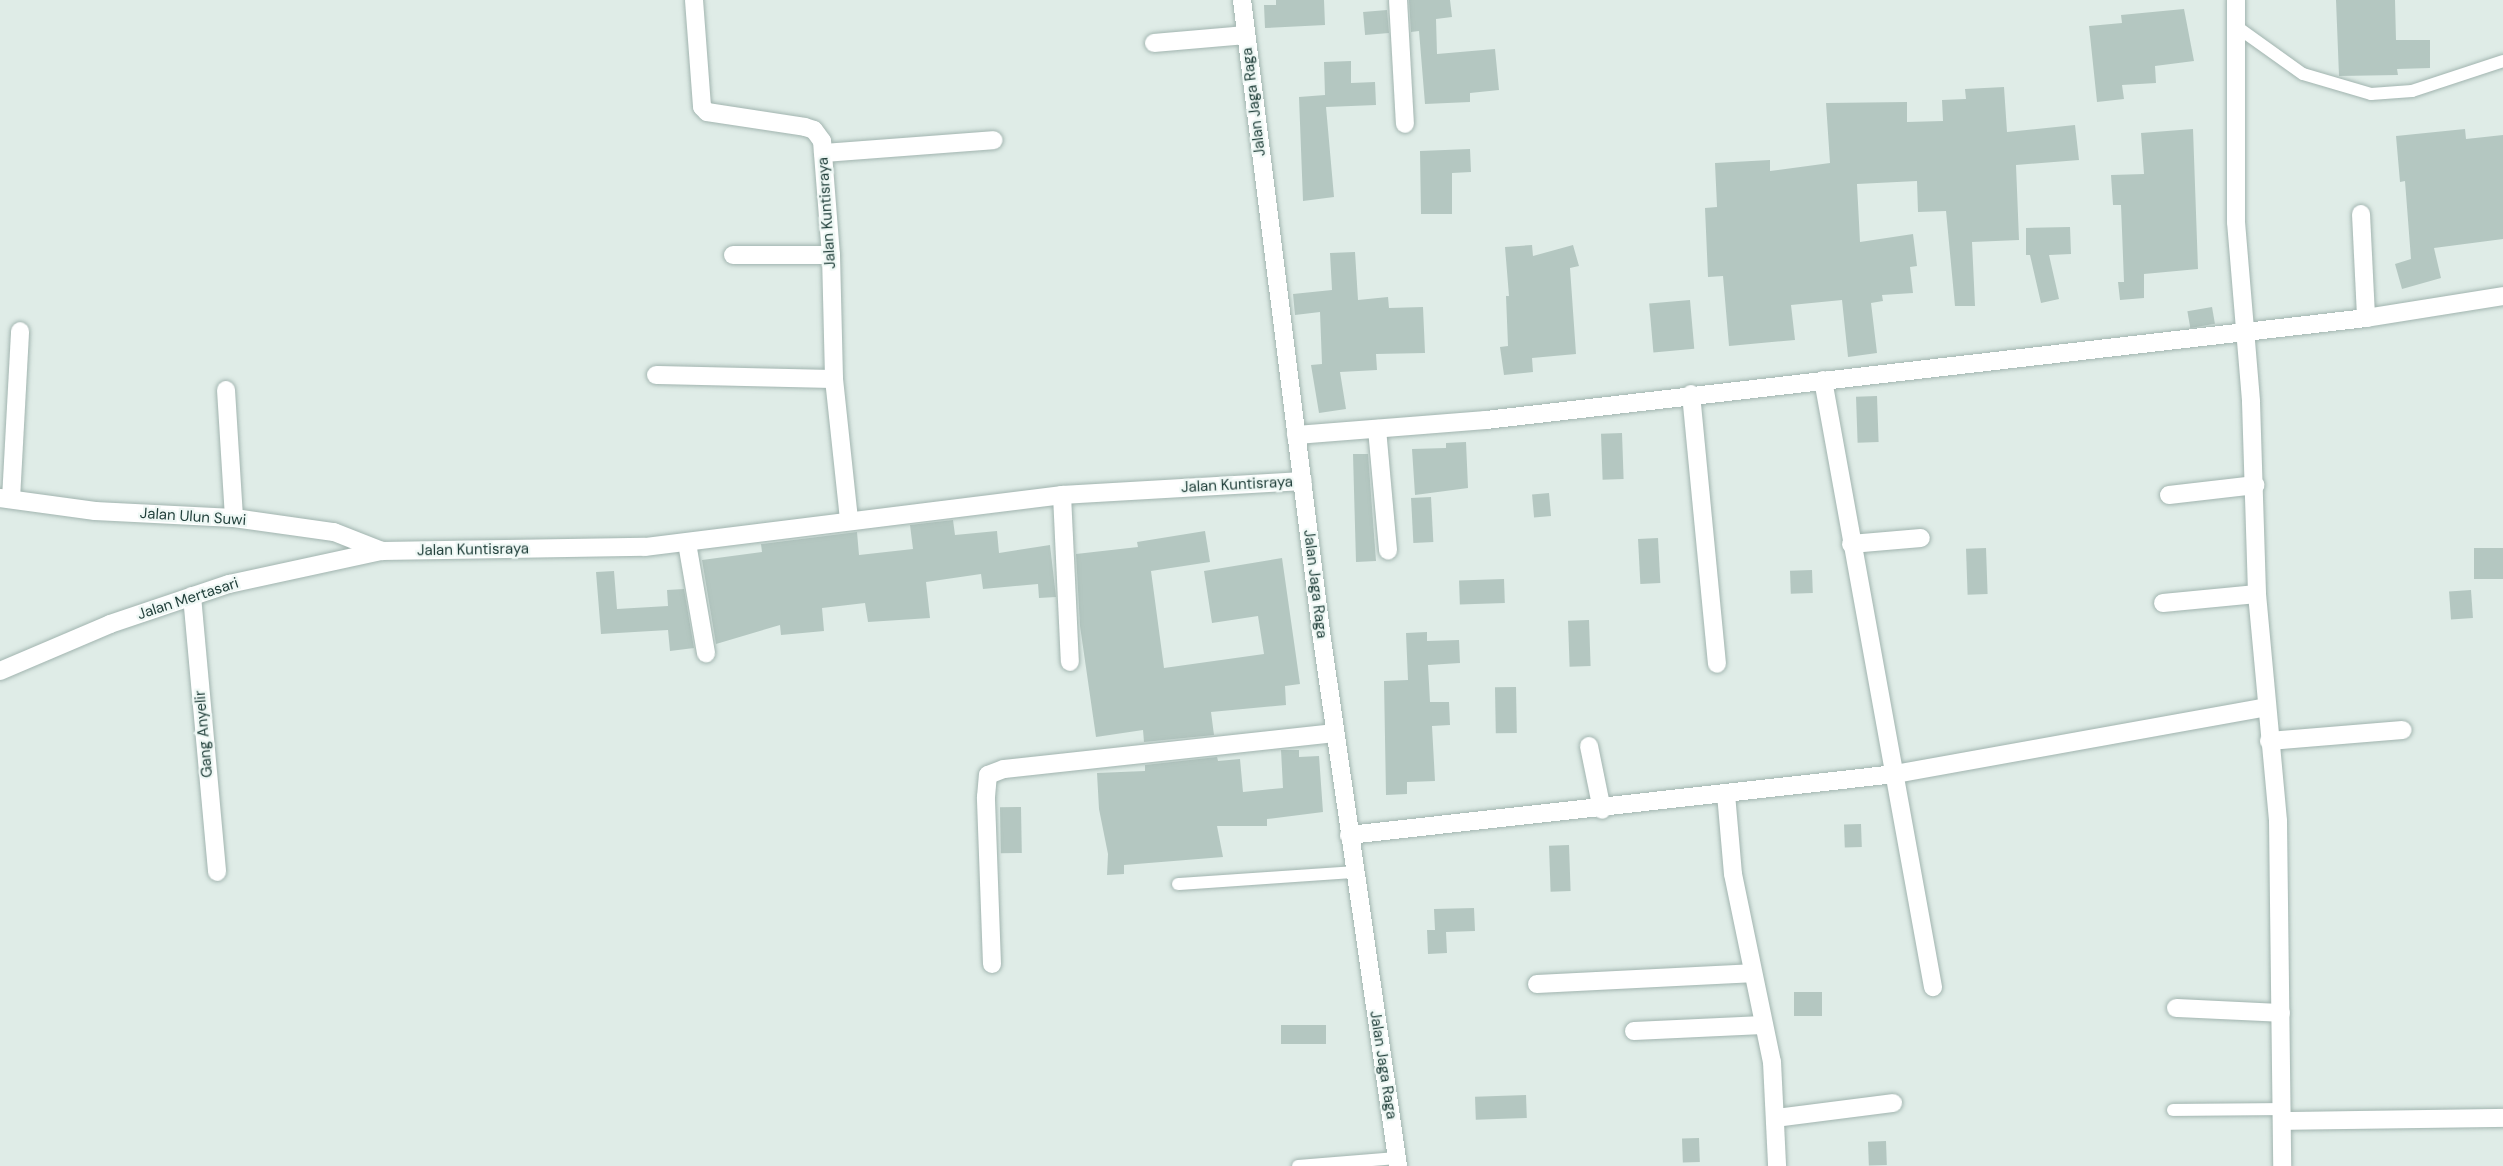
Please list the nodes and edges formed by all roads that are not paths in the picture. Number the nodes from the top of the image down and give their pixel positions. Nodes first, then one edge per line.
1 (694, 0) edge
2 (1242, 0) edge
3 (1398, 0) edge
4 (2236, 0) edge
5 (2237, 27) junction
6 (1245, 36) junction
7 (1154, 43) dead end
8 (2503, 61) edge
9 (1405, 124) dead end
10 (994, 140) dead end
11 (823, 153) junction
12 (2361, 214) dead end
13 (733, 255) dead end
14 (831, 255) junction
15 (2503, 296) edge
16 (2366, 318) junction
17 (20, 331) dead end
18 (2245, 332) junction
19 (656, 375) dead end
20 (834, 379) junction
21 (1823, 380) junction
22 (226, 390) dead end
23 (1691, 394) junction
24 (1377, 429) junction
25 (1296, 435) junction
26 (1303, 481) junction
27 (2255, 485) junction
28 (1062, 495) junction
29 (2169, 495) dead end
30 (5, 498) edge
31 (234, 518) junction
32 (849, 520) junction
33 (1921, 538) dead end
34 (687, 543) junction
35 (1851, 544) junction
36 (382, 551) junction
37 (1388, 551) dead end
38 (2257, 594) junction
39 (192, 596) junction
40 (2163, 603) dead end
41 (706, 652) dead end
42 (1070, 662) dead end
43 (1717, 664) dead end
44 (0, 671) edge
45 (2266, 706) junction
46 (2403, 729) dead end
47 (1335, 733) junction
48 (2269, 741) junction
49 (1588, 746) dead end
50 (1895, 774) junction
51 (1726, 795) junction
52 (1602, 810) junction
53 (1349, 835) junction
54 (217, 872) dead end
55 (1354, 872) junction
56 (1178, 884) dead end
57 (992, 964) dead end
58 (1751, 973) junction
59 (1537, 984) dead end
60 (1933, 987) dead end
61 (2176, 1008) dead end
62 (2281, 1013) junction
63 (1763, 1025) junction
64 (1634, 1031) dead end
65 (1893, 1103) dead end
66 (2173, 1110) dead end
67 (2282, 1115) junction
68 (1776, 1118) junction
69 (2503, 1118) edge
70 (1397, 1162) edge
71 (1298, 1166) edge
72 (1777, 1166) edge
73 (2282, 1166) edge

1 - 11 street, Jalan Kuntisraya
2 - 6 street, Jalan Jaga Raga
3 - 9 street
4 - 5 street
5 - 8 lane
5 - 18 street
6 - 7 street
6 - 25 street, Jalan Jaga Raga
10 - 11 street
11 - 14 street, Jalan Kuntisraya
12 - 16 street
13 - 14 street
14 - 20 street, Jalan Kuntisraya
15 - 16 street
16 - 18 street
17 - 30 street
18 - 21 street
18 - 27 street
19 - 20 street
20 - 32 street, Jalan Kuntisraya
21 - 23 street
21 - 35 street
22 - 31 street
23 - 24 street
23 - 43 street
24 - 25 street
24 - 37 street
25 - 26 street, Jalan Jaga Raga
26 - 28 street, Jalan Kuntisraya
26 - 47 street, Jalan Jaga Raga
27 - 29 street
27 - 38 street
28 - 32 street, Jalan Kuntisraya
28 - 42 street
30 - 31 street, Jalan Ulun Suwi
31 - 36 street, Jalan Ulun Suwi
32 - 34 street, Jalan Kuntisraya
33 - 35 street
34 - 36 street, Jalan Kuntisraya
34 - 41 street
35 - 50 street
36 - 39 street, Jalan Mertasari
38 - 40 street
38 - 45 street
39 - 44 street, Jalan Mertasari
39 - 54 street, Gang Anyelir
45 - 48 street
45 - 50 street
46 - 48 street
47 - 53 street, Jalan Jaga Raga
47 - 57 street
48 - 62 street
49 - 52 street
50 - 51 street
50 - 60 street
51 - 52 street
51 - 58 street
52 - 53 street
53 - 55 street, Jalan Jaga Raga
55 - 56 lane
55 - 70 street, Jalan Jaga Raga
58 - 59 street
58 - 63 street
61 - 62 street
62 - 67 street
63 - 64 street
63 - 68 street
65 - 68 street
66 - 67 lane
67 - 69 street
67 - 73 street
68 - 72 street
70 - 71 lane

